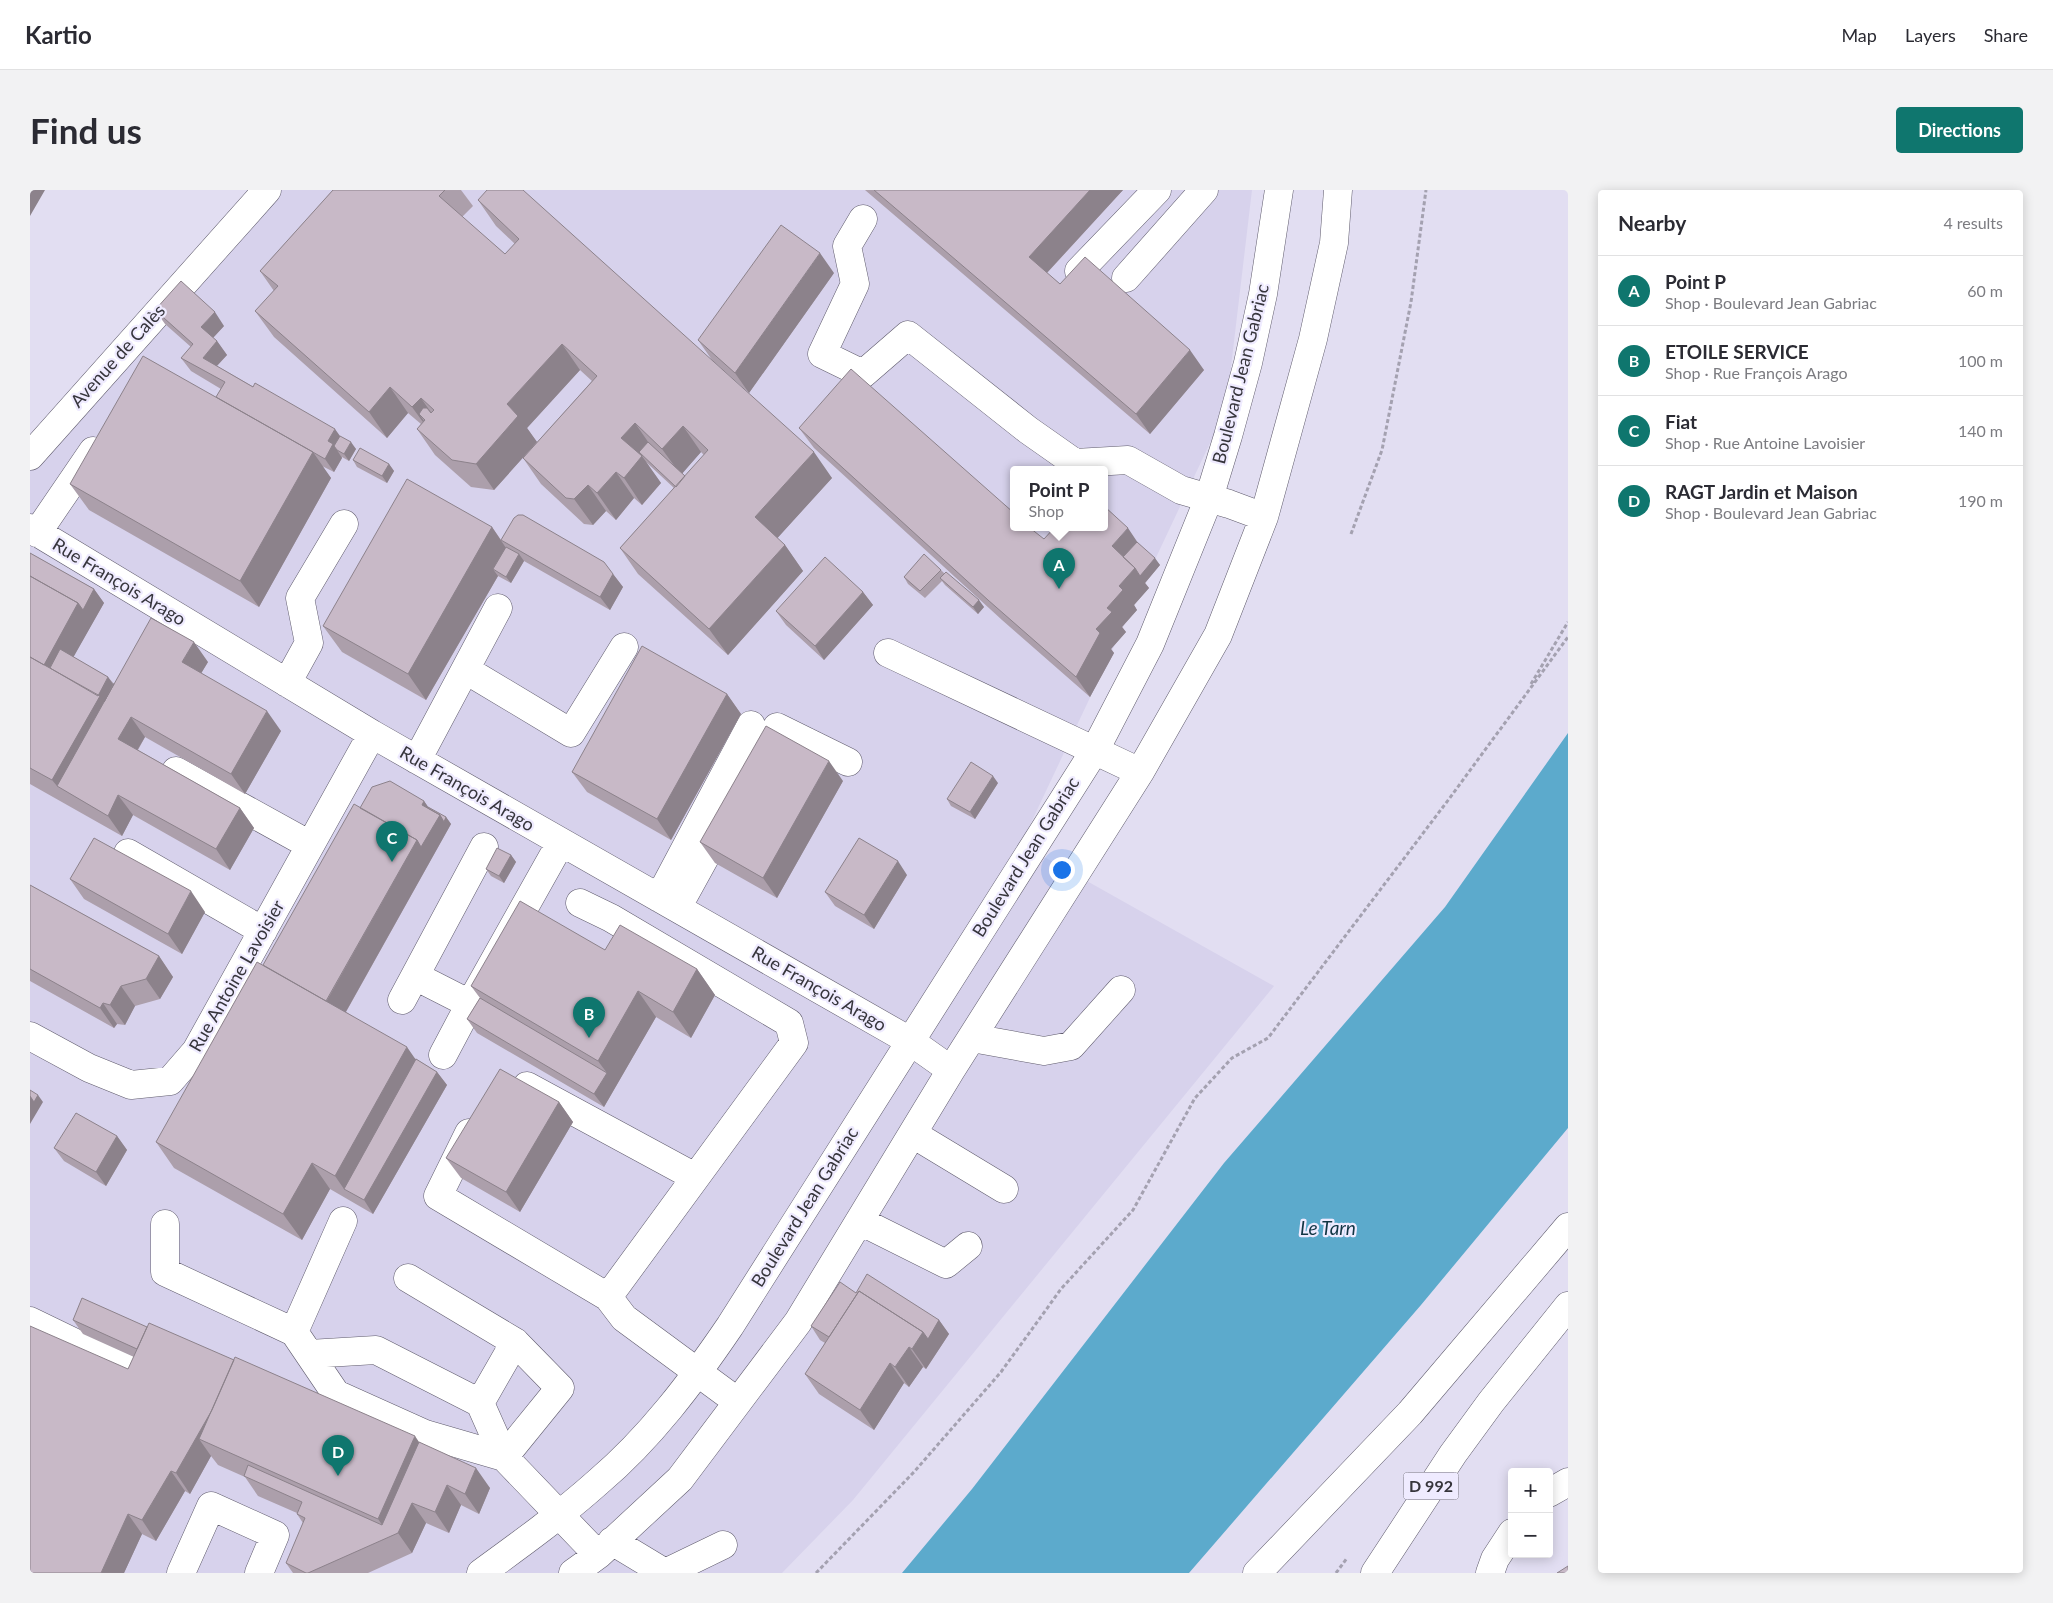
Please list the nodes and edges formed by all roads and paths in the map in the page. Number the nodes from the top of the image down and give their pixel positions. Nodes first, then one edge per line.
1 (267, 190) edge
2 (1157, 190) edge
3 (1204, 190) edge
4 (1279, 190) edge
5 (1338, 190) edge
6 (1426, 190) edge
7 (863, 219) dead end
8 (1079, 271) edge
9 (1126, 278) dead end
10 (107, 429) edge
11 (30, 456) edge
12 (1210, 498) junction
13 (1264, 517) junction
14 (344, 524) dead end
15 (34, 531) edge
16 (1351, 534) dead end
17 (498, 608) dead end
18 (1568, 622) edge
19 (1568, 637) edge
20 (624, 647) dead end
21 (888, 653) dead end
22 (466, 670) junction
23 (287, 683) junction
24 (1520, 702) junction
25 (751, 725) dead end
26 (372, 734) junction
27 (1095, 750) junction
28 (417, 760) junction
29 (848, 762) dead end
30 (176, 771) edge
31 (1140, 772) junction
32 (561, 842) junction
33 (310, 845) junction
34 (484, 847) dead end
35 (128, 853) dead end
36 (628, 880) junction
37 (580, 903) dead end
38 (668, 903) junction
39 (611, 918) junction
40 (263, 931) junction
41 (416, 976) junction
42 (1120, 990) dead end
43 (402, 1000) dead end
44 (470, 1004) junction
45 (30, 1036) edge
46 (972, 1038) junction
47 (910, 1040) junction
48 (443, 1055) dead end
49 (951, 1070) junction
50 (508, 1076) edge
51 (482, 1107) edge
52 (912, 1134) junction
53 (696, 1177) junction
54 (1004, 1189) dead end
55 (343, 1221) dead end
56 (860, 1221) junction
57 (165, 1224) dead end
58 (1568, 1227) edge
59 (968, 1246) dead end
60 (408, 1278) dead end
61 (608, 1297) junction
62 (1568, 1306) edge
63 (30, 1321) edge
64 (294, 1332) junction
65 (515, 1342) junction
66 (309, 1354) junction
67 (130, 1369) edge
68 (698, 1373) junction
69 (738, 1402) junction
70 (480, 1403) junction
71 (504, 1458) junction
72 (1568, 1482) edge
73 (1553, 1491) edge
74 (559, 1515) junction
75 (1508, 1539) edge
76 (723, 1546) dead end
77 (605, 1548) junction
78 (181, 1573) edge
79 (259, 1573) edge
80 (481, 1573) edge
81 (573, 1573) edge
82 (816, 1573) edge
83 (1257, 1573) edge
84 (1375, 1573) edge
85 (1490, 1573) edge

1 - 11 street, Avenue de Calès
2 - 8 street
3 - 9 street
4 - 12 street, Boulevard Jean Gabriac
5 - 13 street
6 - 16 path
7 - 12 street
10 - 15 street
12 - 13 street
12 - 27 street, Boulevard Jean Gabriac
13 - 31 street
14 - 23 street
15 - 23 street, Rue François Arago
17 - 22 street
18 - 24 path
19 - 24 path
20 - 22 street
21 - 27 street
22 - 28 street
23 - 26 street, Rue François Arago
24 - 82 path
25 - 38 street
26 - 28 street, Rue François Arago
26 - 33 street, Rue Antoine Lavoisier
27 - 31 street
27 - 47 street, Boulevard Jean Gabriac
28 - 32 street, Rue François Arago
29 - 38 street
30 - 33 street
31 - 46 street
32 - 36 street, Rue François Arago
32 - 44 street
33 - 40 street, Rue Antoine Lavoisier
34 - 41 street
35 - 40 street
36 - 38 street, Rue François Arago
36 - 39 street
37 - 39 street
38 - 47 street, Rue François Arago
39 - 53 street
40 - 45 street, Rue Antoine Lavoisier
41 - 43 street
41 - 44 street
42 - 46 street
44 - 48 street
46 - 49 street
47 - 49 street
47 - 68 street, Boulevard Jean Gabriac
49 - 52 street
50 - 53 street
51 - 61 street
52 - 54 street
52 - 56 street
53 - 61 street
55 - 64 street
56 - 59 street
56 - 69 street
57 - 64 street
58 - 83 street
60 - 65 street
61 - 68 street
62 - 84 street, D 992
63 - 67 street
64 - 66 street
65 - 70 street
65 - 71 street
66 - 70 street
66 - 71 street
68 - 69 street
68 - 74 street, Boulevard Jean Gabriac
69 - 77 street
70 - 71 street
71 - 74 street
72 - 73 street
74 - 77 street
74 - 80 street, Boulevard Jean Gabriac
75 - 85 street
76 - 77 street
77 - 81 street
78 - 79 street

